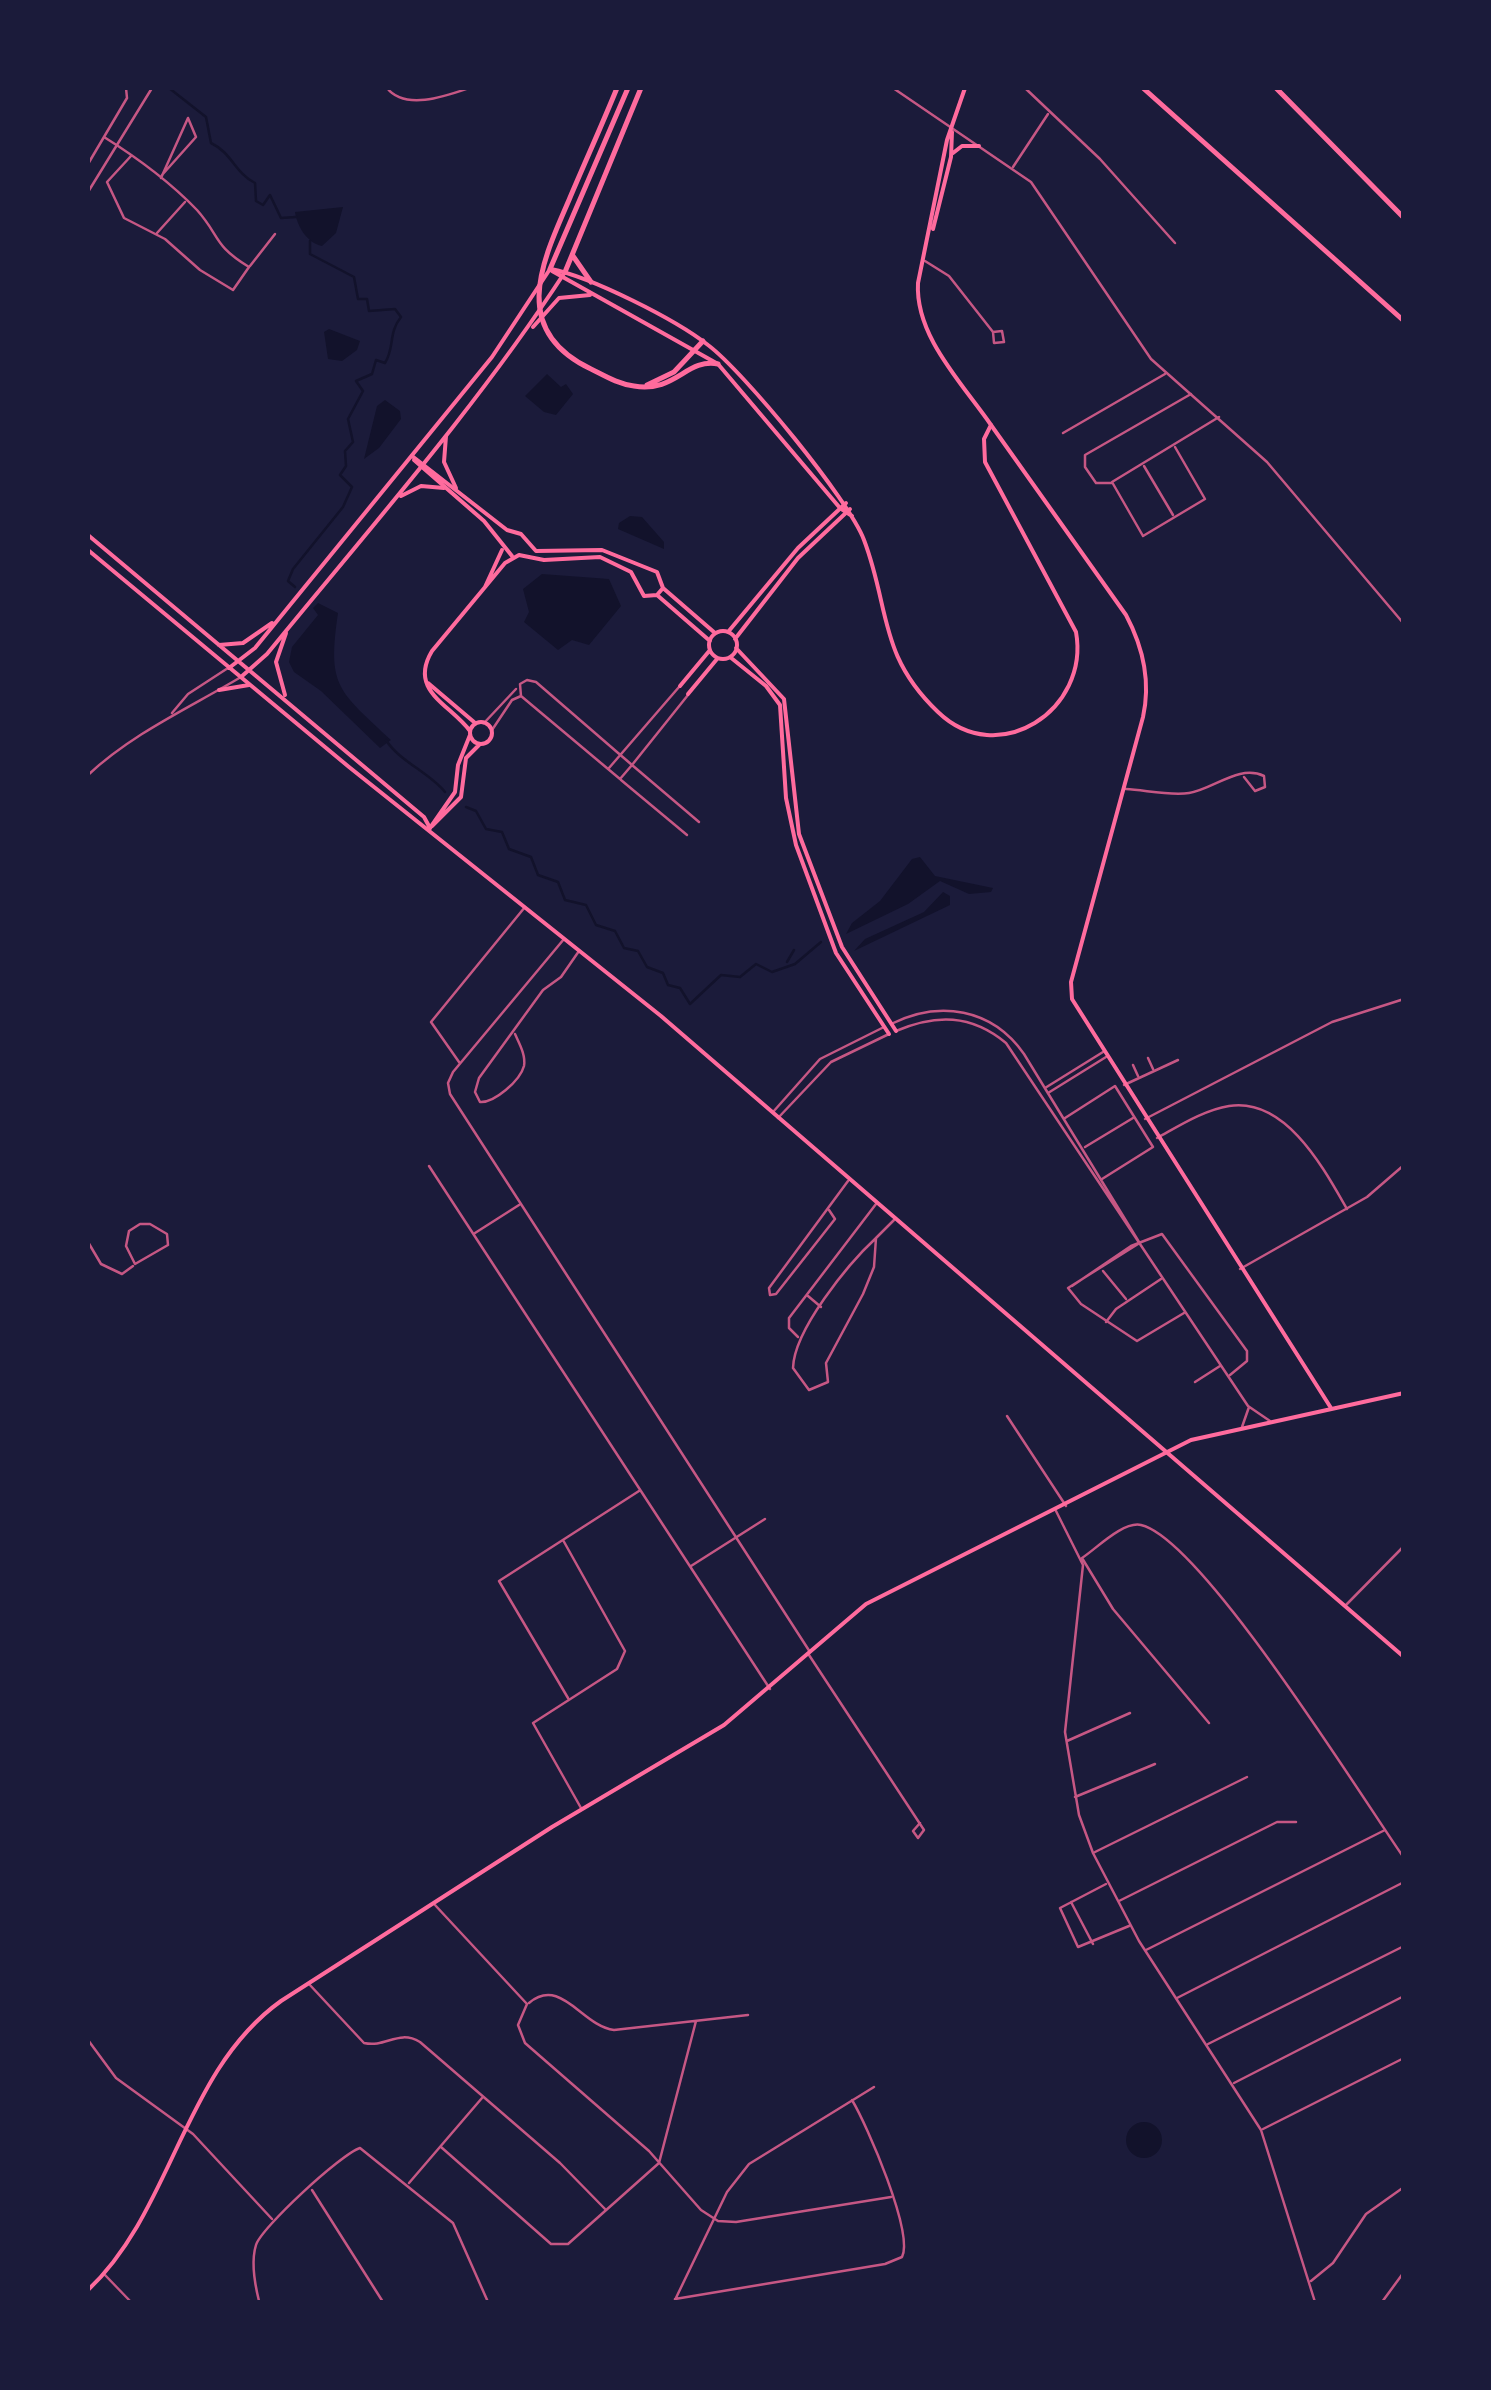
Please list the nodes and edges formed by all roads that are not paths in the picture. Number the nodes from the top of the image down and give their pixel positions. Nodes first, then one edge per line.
1 (126, 88) edge
2 (152, 88) edge
3 (388, 88) edge
4 (469, 88) edge
5 (617, 88) edge
6 (628, 88) edge
7 (640, 88) edge
8 (893, 88) edge
9 (965, 88) edge
10 (1025, 88) edge
11 (1143, 88) edge
12 (1276, 88) edge
13 (1050, 112) junction
14 (952, 132) junction
15 (104, 136) junction
16 (119, 146) junction
17 (978, 146) junction
18 (131, 156) junction
19 (951, 157) junction
20 (88, 164) edge
21 (1013, 167) junction
22 (161, 177) junction
23 (88, 192) edge
24 (186, 200) junction
25 (1404, 218) edge
26 (931, 232) junction
27 (156, 234) junction
28 (275, 234) dead end
29 (1175, 243) dead end
30 (572, 254) junction
31 (924, 261) junction
32 (249, 266) junction
33 (550, 268) junction
34 (565, 272) junction
35 (560, 279) junction
36 (591, 282) junction
37 (594, 296) junction
38 (1404, 321) edge
39 (528, 329) junction
40 (993, 332) dead end
41 (704, 341) junction
42 (697, 348) junction
43 (718, 364) junction
44 (1166, 373) junction
45 (639, 387) junction
46 (1191, 394) junction
47 (1219, 417) junction
48 (991, 424) junction
49 (1063, 433) dead end
50 (446, 434) junction
51 (1176, 447) junction
52 (412, 456) junction
53 (425, 462) junction
54 (1144, 464) junction
55 (420, 468) junction
56 (1112, 482) junction
57 (444, 488) junction
58 (456, 488) junction
59 (393, 502) junction
60 (846, 503) junction
61 (840, 508) junction
62 (850, 509) junction
63 (845, 514) junction
64 (852, 516) junction
65 (1174, 516) junction
66 (513, 532) junction
67 (88, 535) edge
68 (526, 539) junction
69 (503, 543) junction
70 (88, 550) edge
71 (517, 556) junction
72 (649, 570) junction
73 (637, 585) junction
74 (663, 588) junction
75 (484, 589) junction
76 (657, 595) junction
77 (280, 617) junction
78 (1404, 624) edge
79 (288, 630) junction
80 (728, 632) junction
81 (715, 634) junction
82 (735, 639) junction
83 (710, 641) junction
84 (219, 645) junction
85 (736, 648) junction
86 (710, 650) junction
87 (730, 657) junction
88 (719, 658) junction
89 (240, 662) junction
90 (230, 668) junction
91 (250, 670) junction
92 (241, 677) junction
93 (426, 680) junction
94 (250, 685) junction
95 (680, 686) joint
96 (517, 688) junction
97 (219, 690) junction
98 (688, 694) joint
99 (521, 696) junction
100 (286, 699) junction
101 (171, 714) junction
102 (484, 722) junction
103 (477, 723) junction
104 (492, 730) junction
105 (470, 733) junction
106 (479, 745) junction
107 (620, 755) junction
108 (632, 765) junction
109 (608, 769) junction
110 (88, 774) edge
111 (1244, 777) junction
112 (620, 779) junction
113 (1124, 788) junction
114 (699, 822) dead end
115 (430, 828) junction
116 (687, 835) dead end
117 (526, 906) junction
118 (565, 938) junction
119 (580, 950) junction
120 (535, 974) junction
121 (547, 986) junction
122 (1404, 999) edge
123 (892, 1023) junction
124 (885, 1026) junction
125 (896, 1030) junction
126 (514, 1034) junction
127 (889, 1034) junction
128 (1105, 1055) junction
129 (1148, 1058) dead end
130 (1178, 1060) dead end
131 (460, 1064) junction
132 (1133, 1065) dead end
133 (1154, 1070) junction
134 (1139, 1077) junction
135 (1124, 1085) junction
136 (1045, 1088) junction
137 (1040, 1092) junction
138 (1048, 1094) junction
139 (1043, 1097) junction
140 (772, 1113) junction
141 (1134, 1117) junction
142 (778, 1118) junction
143 (1145, 1119) junction
144 (1061, 1120) junction
145 (1157, 1138) junction
146 (1080, 1150) junction
147 (1404, 1165) edge
148 (429, 1166) dead end
149 (850, 1180) junction
150 (1100, 1180) junction
151 (876, 1203) junction
152 (520, 1204) junction
153 (1347, 1209) junction
154 (829, 1210) junction
155 (894, 1220) junction
156 (473, 1234) junction
157 (876, 1238) junction
158 (88, 1242) edge
159 (1139, 1243) junction
160 (135, 1264) junction
161 (1109, 1266) junction
162 (1240, 1269) junction
163 (1102, 1270) junction
164 (1110, 1275) junction
165 (1162, 1278) junction
166 (1070, 1287) junction
167 (807, 1295) junction
168 (1128, 1301) junction
169 (822, 1308) junction
170 (1185, 1312) junction
171 (1106, 1322) junction
172 (800, 1338) junction
173 (1221, 1365) junction
174 (1228, 1376) junction
175 (1195, 1382) dead end
176 (1404, 1393) edge
177 (1248, 1406) junction
178 (1332, 1410) junction
179 (1008, 1416) dead end
180 (1271, 1422) junction
181 (1241, 1428) junction
182 (1168, 1452) junction
183 (640, 1490) junction
184 (1066, 1506) junction
185 (1056, 1511) junction
186 (765, 1519) dead end
187 (736, 1537) junction
188 (562, 1540) junction
189 (1404, 1546) edge
190 (1082, 1558) junction
191 (690, 1566) junction
192 (1346, 1607) junction
193 (809, 1653) junction
194 (1404, 1657) edge
195 (770, 1689) junction
196 (568, 1698) junction
197 (1130, 1713) dead end
198 (1209, 1723) dead end
199 (1066, 1741) junction
200 (1154, 1764) dead end
201 (1248, 1777) dead end
202 (1074, 1798) junction
203 (582, 1809) junction
204 (1296, 1822) dead end
205 (920, 1823) dead end
206 (1386, 1830) junction
207 (1093, 1853) junction
208 (1404, 1858) edge
209 (1404, 1882) edge
210 (1108, 1883) junction
211 (1071, 1901) junction
212 (1118, 1902) junction
213 (434, 1904) junction
214 (1130, 1925) junction
215 (1093, 1944) junction
216 (1404, 1946) edge
217 (1145, 1950) junction
218 (308, 1983) junction
219 (1404, 1996) edge
220 (1176, 1999) junction
221 (528, 2004) junction
222 (748, 2015) dead end
223 (696, 2021) junction
224 (88, 2040) edge
225 (1206, 2045) junction
226 (1404, 2058) edge
227 (1232, 2084) junction
228 (874, 2087) dead end
229 (483, 2097) junction
230 (852, 2100) junction
231 (187, 2130) junction
232 (1261, 2130) junction
233 (441, 2147) junction
234 (659, 2163) junction
235 (409, 2184) junction
236 (1404, 2187) edge
237 (311, 2188) junction
238 (891, 2197) junction
239 (608, 2211) junction
240 (272, 2219) junction
241 (714, 2220) junction
242 (1404, 2272) edge
243 (104, 2274) junction
244 (1309, 2282) junction
245 (88, 2290) edge
246 (674, 2301) edge
247 (132, 2302) edge
248 (257, 2302) edge
249 (270, 2302) edge
250 (383, 2302) edge
251 (488, 2302) edge
252 (1315, 2302) edge
253 (1382, 2302) edge

1 - 15 street
2 - 16 street
3 - 4 street
5 - 45 highway
6 - 33 highway
7 - 30 highway
8 - 14 street
9 - 14 main road
10 - 13 street
11 - 38 highway
12 - 25 highway
13 - 21 street
13 - 29 street
14 - 17 street
14 - 19 main road
14 - 26 main road
15 - 16 street
15 - 20 street
16 - 18 street
16 - 23 street
17 - 19 main road
17 - 21 street
18 - 22 street
18 - 27 street
19 - 26 main road
21 - 44 street
22 - 22 street
22 - 24 street
24 - 27 street
24 - 32 street
26 - 31 main road
27 - 32 street
28 - 32 street
30 - 34 highway
30 - 36 highway
31 - 40 street
31 - 48 main road
33 - 34 main road
33 - 35 main road
33 - 52 main road
34 - 35 main road
34 - 36 main road
35 - 37 main road
35 - 39 main road
36 - 41 main road
37 - 39 main road
37 - 42 main road
39 - 50 main road
41 - 42 highway
41 - 60 main road
42 - 43 main road
42 - 45 highway
43 - 45 highway
43 - 61 main road
44 - 46 street
44 - 49 street
46 - 47 street
46 - 56 street
47 - 51 street
47 - 78 street
48 - 64 main road
48 - 113 main road
50 - 53 main road
50 - 58 main road
51 - 54 street
51 - 65 street
52 - 53 main road
52 - 55 main road
52 - 77 main road
53 - 55 main road
53 - 58 main road
54 - 56 street
54 - 65 street
55 - 57 main road
55 - 59 main road
56 - 65 street
57 - 59 main road
57 - 69 main road
58 - 66 main road
59 - 79 main road
60 - 61 main road
60 - 62 main road
61 - 63 main road
61 - 80 main road
62 - 63 main road
62 - 64 main road
63 - 64 main road
63 - 82 main road
66 - 68 main road
66 - 69 main road
67 - 84 main road
68 - 71 main road
68 - 72 main road
69 - 71 main road
69 - 75 main road
70 - 90 main road
71 - 73 main road
71 - 75 main road
72 - 73 main road
72 - 74 main road
73 - 76 main road
74 - 76 main road
74 - 81 main road
75 - 93 main road
76 - 83 main road
77 - 84 main road
77 - 89 main road
79 - 91 main road
79 - 100 main road
80 - 81 main road
80 - 82 main road
81 - 83 main road
82 - 85 main road
83 - 86 main road
84 - 89 main road
85 - 87 main road
85 - 123 main road
86 - 88 main road
86 - 95 main road
87 - 88 main road
87 - 124 main road
88 - 98 main road
89 - 90 main road
89 - 91 main road
90 - 92 main road
90 - 101 street
91 - 92 main road
91 - 100 main road
92 - 94 main road
92 - 97 street
93 - 103 main road
93 - 105 main road
94 - 97 main road
94 - 115 main road
95 - 107 street
96 - 99 street
96 - 102 street
96 - 107 street
97 - 101 street
98 - 108 street
99 - 104 street
99 - 109 street
100 - 115 main road
101 - 110 street
102 - 103 main road
102 - 104 main road
103 - 105 main road
104 - 106 main road
105 - 106 main road
105 - 115 main road
106 - 115 main road
107 - 108 street
107 - 109 street
108 - 112 street
108 - 114 street
109 - 112 street
111 - 111 street
111 - 113 street
112 - 116 street
113 - 128 main road
115 - 117 main road
117 - 118 main road
117 - 131 street
118 - 119 main road
118 - 120 street
119 - 121 street
119 - 140 main road
120 - 121 street
120 - 131 street
121 - 126 street
122 - 143 street
123 - 124 street
123 - 125 main road
123 - 136 street
124 - 127 main road
124 - 140 street
125 - 127 street
125 - 137 street
126 - 126 street
127 - 142 street
128 - 135 main road
128 - 136 street
128 - 138 street
129 - 133 street
130 - 133 street
131 - 152 street
132 - 134 street
133 - 134 street
134 - 135 street
135 - 143 main road
136 - 137 street
136 - 138 street
137 - 139 street
138 - 139 street
138 - 144 street
139 - 144 street
140 - 142 main road
141 - 144 street
141 - 146 street
141 - 150 street
142 - 149 main road
143 - 145 main road
144 - 146 street
145 - 153 street
145 - 162 main road
146 - 150 street
147 - 153 street
148 - 156 street
149 - 151 main road
149 - 154 street
150 - 159 street
151 - 155 main road
151 - 167 street
152 - 156 street
152 - 187 street
153 - 162 street
154 - 154 street
155 - 157 street
155 - 182 main road
156 - 183 street
157 - 169 street
157 - 172 street
158 - 160 street
159 - 161 street
159 - 165 street
159 - 166 street
159 - 174 street
160 - 160 street
161 - 163 street
161 - 164 street
162 - 178 main road
163 - 164 street
163 - 166 street
164 - 168 street
165 - 168 street
165 - 170 street
166 - 171 street
167 - 169 street
167 - 172 street
168 - 171 street
169 - 172 street
170 - 171 street
170 - 173 street
173 - 174 street
173 - 175 street
174 - 177 street
176 - 178 main road
177 - 180 street
177 - 181 street
178 - 180 main road
179 - 184 street
180 - 181 main road
181 - 182 main road
182 - 184 main road
182 - 192 main road
183 - 188 street
183 - 191 street
184 - 185 main road
185 - 190 street
185 - 193 main road
186 - 187 street
187 - 191 street
187 - 193 street
188 - 196 street
188 - 196 street
189 - 192 street
190 - 198 street
190 - 199 street
190 - 206 street
191 - 195 street
192 - 194 main road
193 - 195 main road
193 - 205 street
195 - 203 main road
196 - 203 street
197 - 199 street
199 - 202 street
200 - 202 street
201 - 207 street
202 - 207 street
203 - 213 main road
204 - 212 street
206 - 208 street
206 - 217 street
207 - 210 street
209 - 220 street
210 - 211 street
210 - 212 street
211 - 215 street
211 - 215 street
212 - 214 street
213 - 218 main road
213 - 221 street
214 - 215 street
214 - 217 street
216 - 225 street
217 - 220 street
218 - 229 street
218 - 231 main road
219 - 227 street
220 - 225 street
221 - 223 street
221 - 234 street
222 - 223 street
223 - 234 street
224 - 231 street
225 - 227 street
226 - 232 street
227 - 232 street
228 - 230 street
229 - 233 street
229 - 239 street
230 - 238 street
230 - 241 street
231 - 240 street
231 - 243 main road
232 - 244 street
233 - 235 street
233 - 239 street
234 - 239 street
234 - 241 street
235 - 237 street
235 - 251 street
236 - 244 street
237 - 240 street
237 - 250 street
238 - 241 street
238 - 246 street
240 - 248 street
241 - 246 street
242 - 253 street
243 - 245 main road
243 - 247 street
244 - 252 street
248 - 249 street

